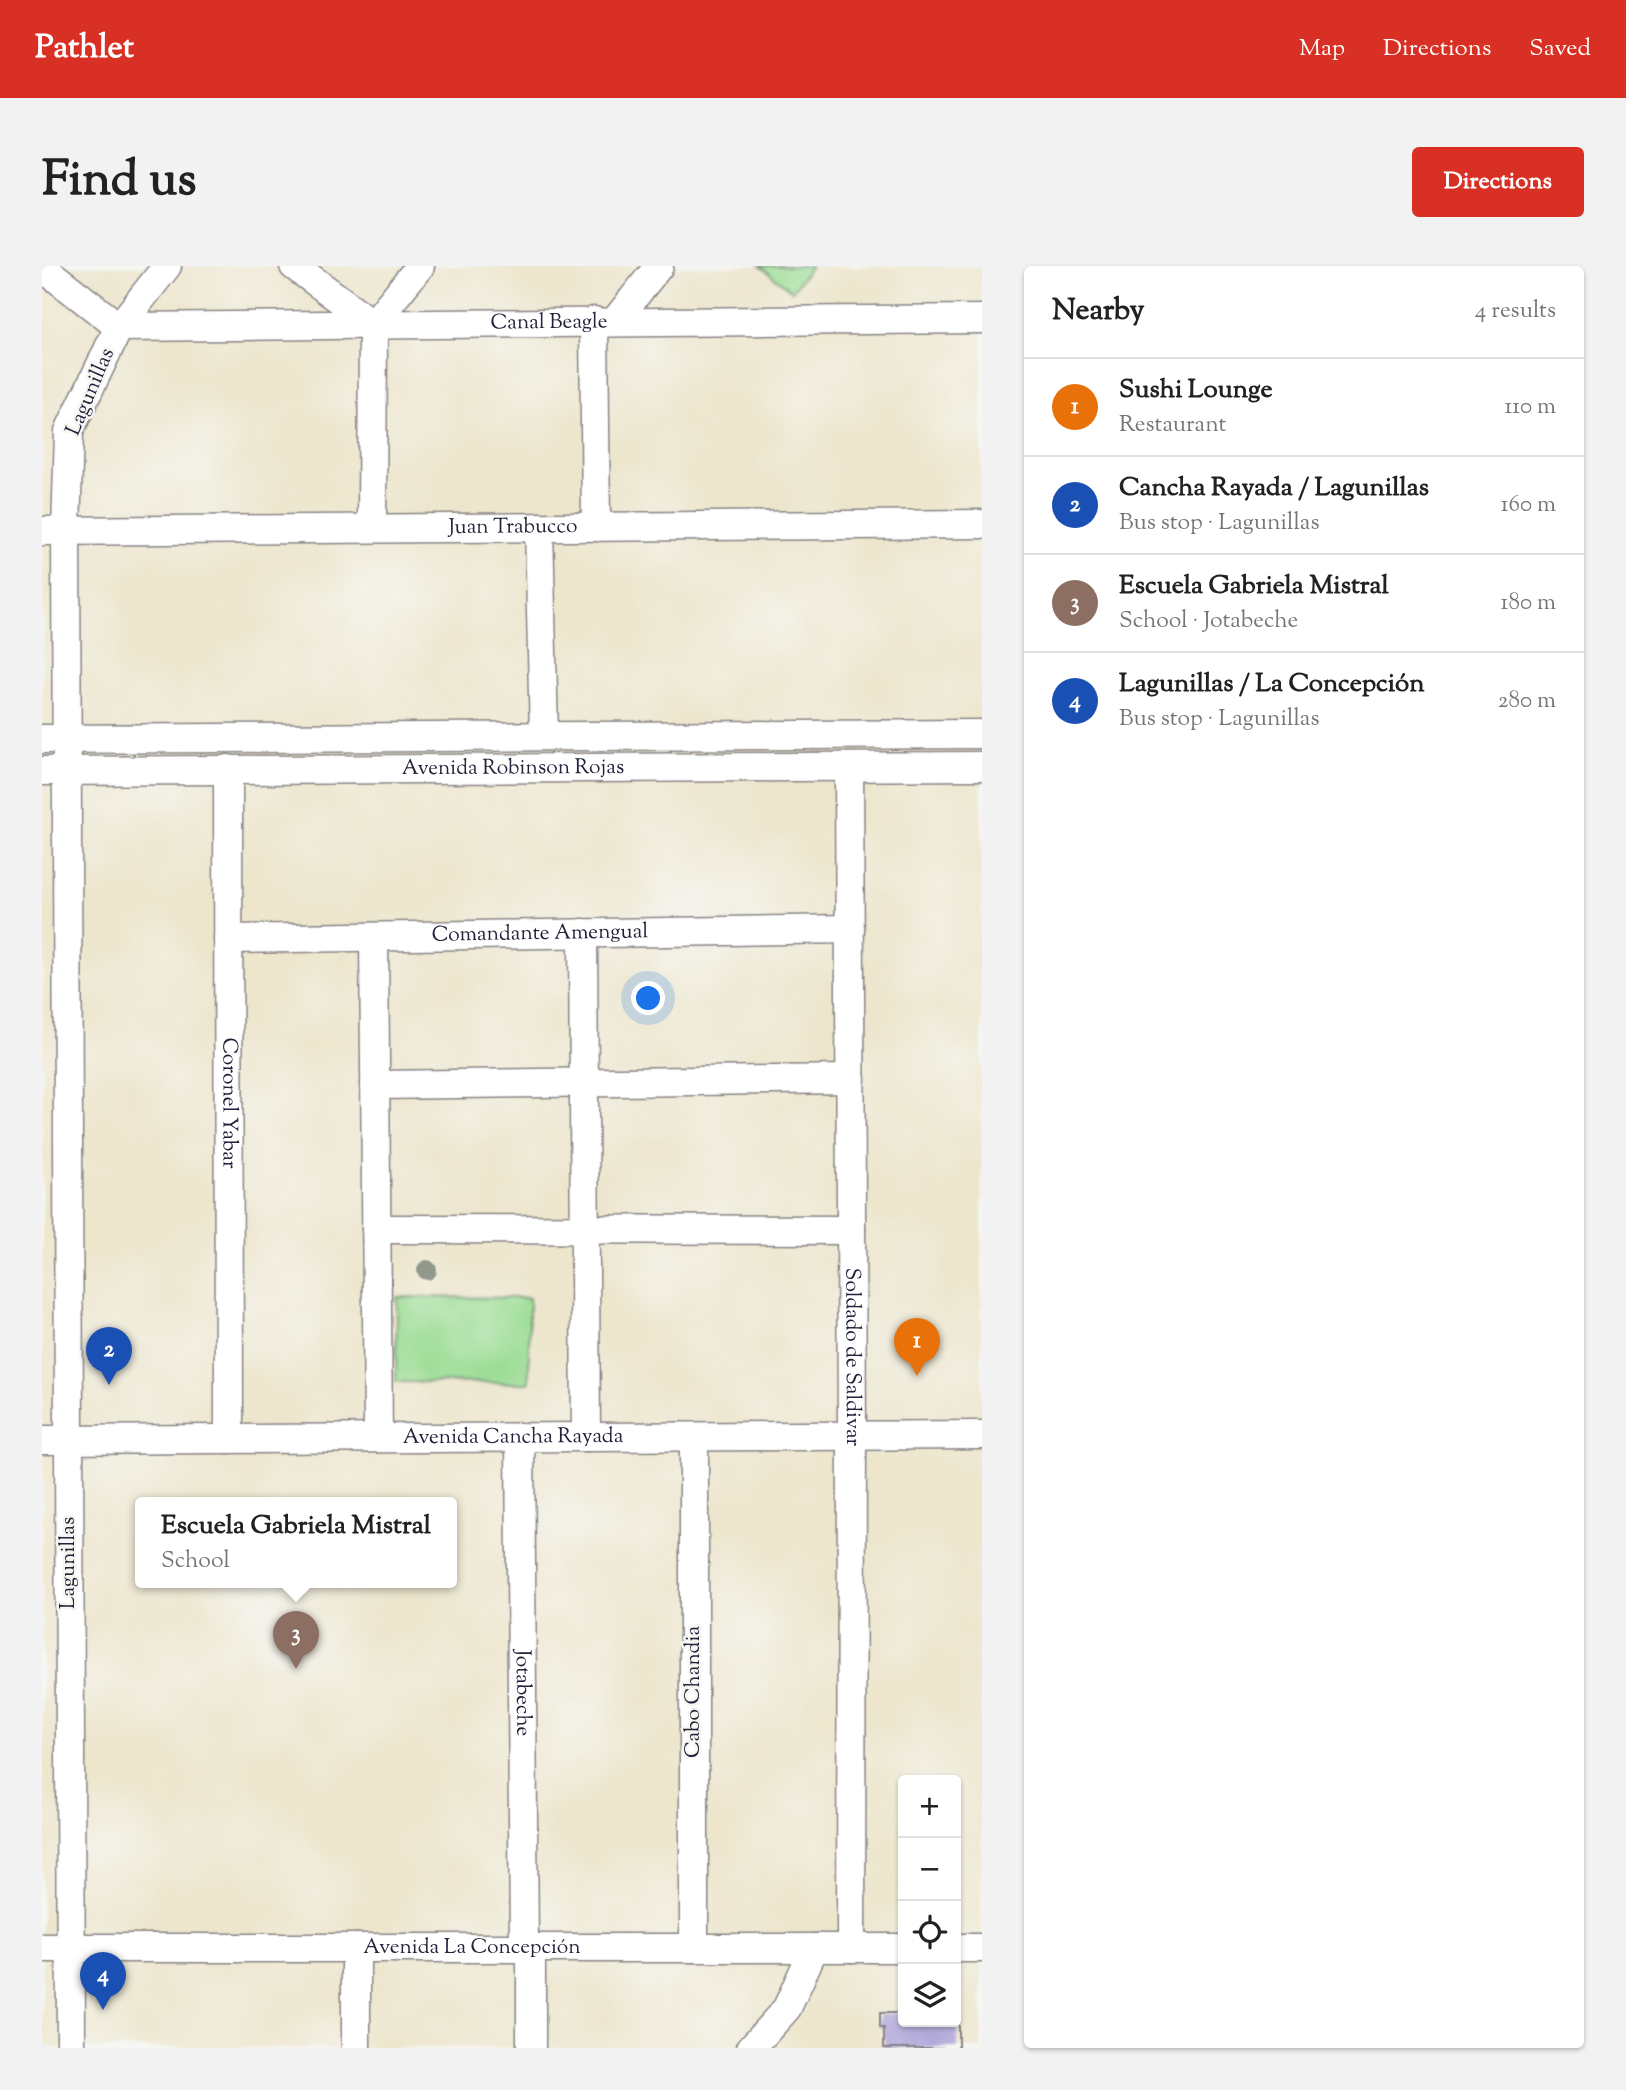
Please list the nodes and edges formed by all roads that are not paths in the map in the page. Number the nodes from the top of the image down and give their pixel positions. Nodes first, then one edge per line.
1 (167, 266) edge
2 (294, 266) edge
3 (420, 266) edge
4 (659, 266) edge
5 (42, 267) edge
6 (982, 319) edge
7 (605, 321) junction
8 (373, 324) junction
9 (119, 327) junction
10 (982, 524) edge
11 (539, 527) junction
12 (596, 527) junction
13 (372, 528) junction
14 (54, 531) edge
15 (982, 734) edge
16 (544, 736) junction
17 (54, 738) edge
18 (849, 766) junction
19 (982, 766) edge
20 (228, 769) junction
21 (54, 770) edge
22 (850, 929) junction
23 (583, 933) junction
24 (374, 937) junction
25 (228, 939) junction
26 (851, 1079) junction
27 (584, 1083) junction
28 (375, 1085) junction
29 (376, 1230) junction
30 (585, 1230) junction
31 (851, 1230) junction
32 (982, 1435) edge
33 (852, 1436) junction
34 (520, 1437) junction
35 (586, 1437) junction
36 (694, 1437) junction
37 (378, 1438) junction
38 (229, 1439) junction
39 (55, 1440) edge
40 (42, 1948) edge
41 (70, 1948) junction
42 (356, 1948) junction
43 (527, 1948) junction
44 (694, 1948) junction
45 (814, 1948) junction
46 (851, 1948) junction
47 (898, 1948) edge
48 (961, 1948) edge
49 (982, 1948) edge
50 (71, 2048) edge
51 (356, 2048) edge
52 (531, 2048) edge
53 (751, 2048) edge

1 - 9 street, Lagunillas
2 - 8 street
3 - 8 street
4 - 7 street
5 - 9 street
6 - 7 street, Canal Beagle
7 - 8 street, Canal Beagle
7 - 12 street
8 - 9 street, Canal Beagle
8 - 13 street
9 - 14 street, Lagunillas
10 - 12 street, Juan Trabucco
11 - 12 street, Juan Trabucco
11 - 13 street, Juan Trabucco
11 - 16 street
13 - 14 street, Juan Trabucco
14 - 17 street, Lagunillas
15 - 16 street, Avenida Robinson Rojas
16 - 17 street, Avenida Robinson Rojas
17 - 21 street, Lagunillas
18 - 19 street, Avenida Robinson Rojas
18 - 20 street, Avenida Robinson Rojas
18 - 22 street, Soldado de Saldivar
20 - 21 street, Avenida Robinson Rojas
20 - 25 street, Coronel Yabar
21 - 39 street, Lagunillas
22 - 23 street, Comandante Amengual
22 - 26 street, Soldado de Saldivar
23 - 24 street, Comandante Amengual
23 - 27 street
24 - 25 street, Comandante Amengual
24 - 28 street
25 - 38 street, Coronel Yabar
26 - 27 street
26 - 31 street, Soldado de Saldivar
27 - 28 street
27 - 30 street
28 - 29 street
29 - 30 street
29 - 37 street
30 - 31 street
30 - 35 street
31 - 33 street, Soldado de Saldivar
32 - 33 street, Avenida Cancha Rayada
33 - 36 street, Avenida Cancha Rayada
33 - 46 street, Soldado de Saldivar
34 - 35 street, Avenida Cancha Rayada
34 - 37 street, Avenida Cancha Rayada
34 - 43 street, Jotabeche
35 - 36 street, Avenida Cancha Rayada
36 - 44 street, Cabo Chandia
37 - 38 street, Avenida Cancha Rayada
38 - 39 street, Avenida Cancha Rayada
39 - 41 street, Lagunillas
40 - 41 street, Avenida La Concepción
41 - 42 street, Avenida La Concepción
41 - 50 street, Lagunillas
42 - 43 street, Avenida La Concepción
42 - 51 street
43 - 44 street, Avenida La Concepción
43 - 52 street, Jotabeche
44 - 45 street, Avenida La Concepción
45 - 46 street, Avenida La Concepción
45 - 53 street
46 - 47 street, Avenida La Concepción
48 - 49 street

